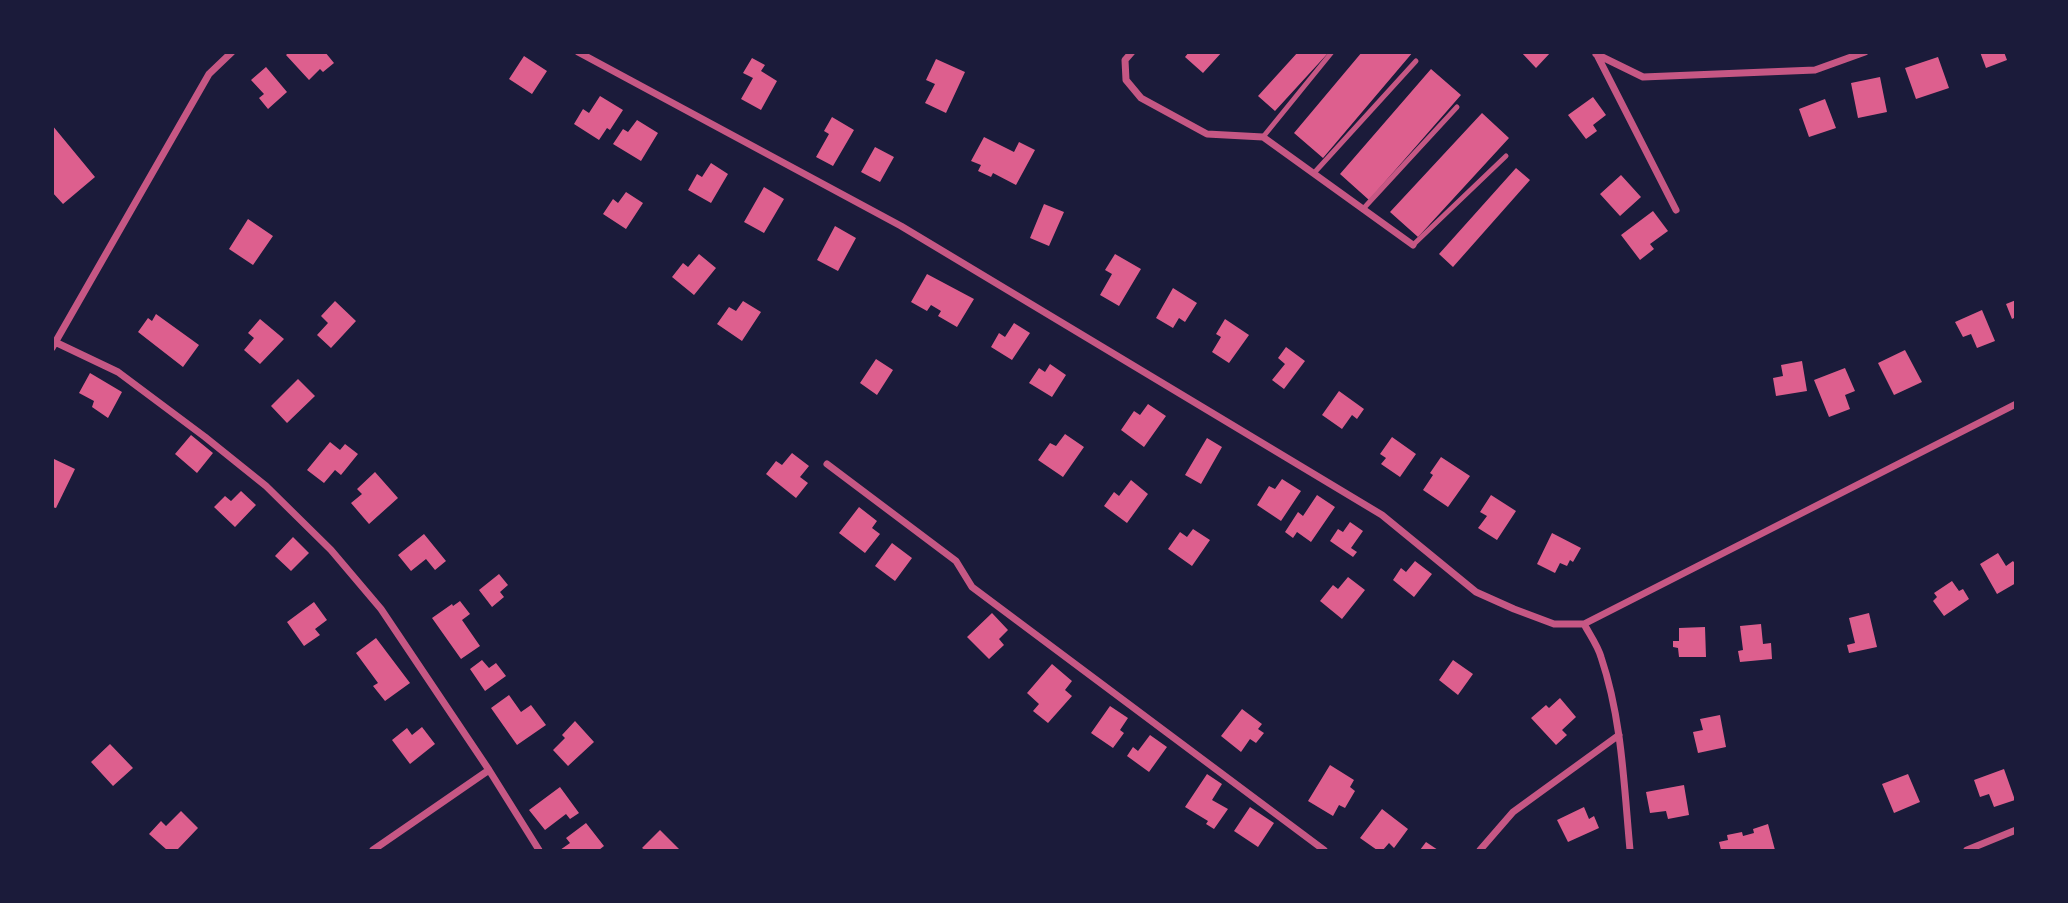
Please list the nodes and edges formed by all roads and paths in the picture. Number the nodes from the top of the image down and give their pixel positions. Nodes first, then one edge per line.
1 (232, 52) edge
2 (578, 52) edge
3 (1132, 52) edge
4 (1332, 52) edge
5 (1865, 52) edge
6 (1596, 53) edge
7 (1416, 61) dead end
8 (1457, 107) dead end
9 (1264, 136) junction
10 (1506, 156) dead end
11 (1314, 173) junction
12 (1363, 209) junction
13 (1676, 210) dead end
14 (1413, 245) joint
15 (54, 345) edge
16 (2015, 404) edge
17 (827, 464) dead end
18 (1584, 624) junction
19 (1619, 735) junction
20 (489, 770) junction
21 (2015, 830) edge
22 (373, 850) edge
23 (539, 850) edge
24 (1324, 850) edge
25 (1480, 850) edge
26 (1630, 850) edge
27 (1967, 850) edge

1 - 15 street
2 - 18 street
3 - 9 street
4 - 9 lane
5 - 6 street
6 - 13 street
7 - 11 lane
8 - 12 lane
9 - 11 street
10 - 14 lane
11 - 12 street
12 - 14 street
15 - 20 street
16 - 18 street
17 - 24 street
18 - 19 street
19 - 25 street
19 - 26 street
20 - 22 street
20 - 23 street
21 - 27 street

